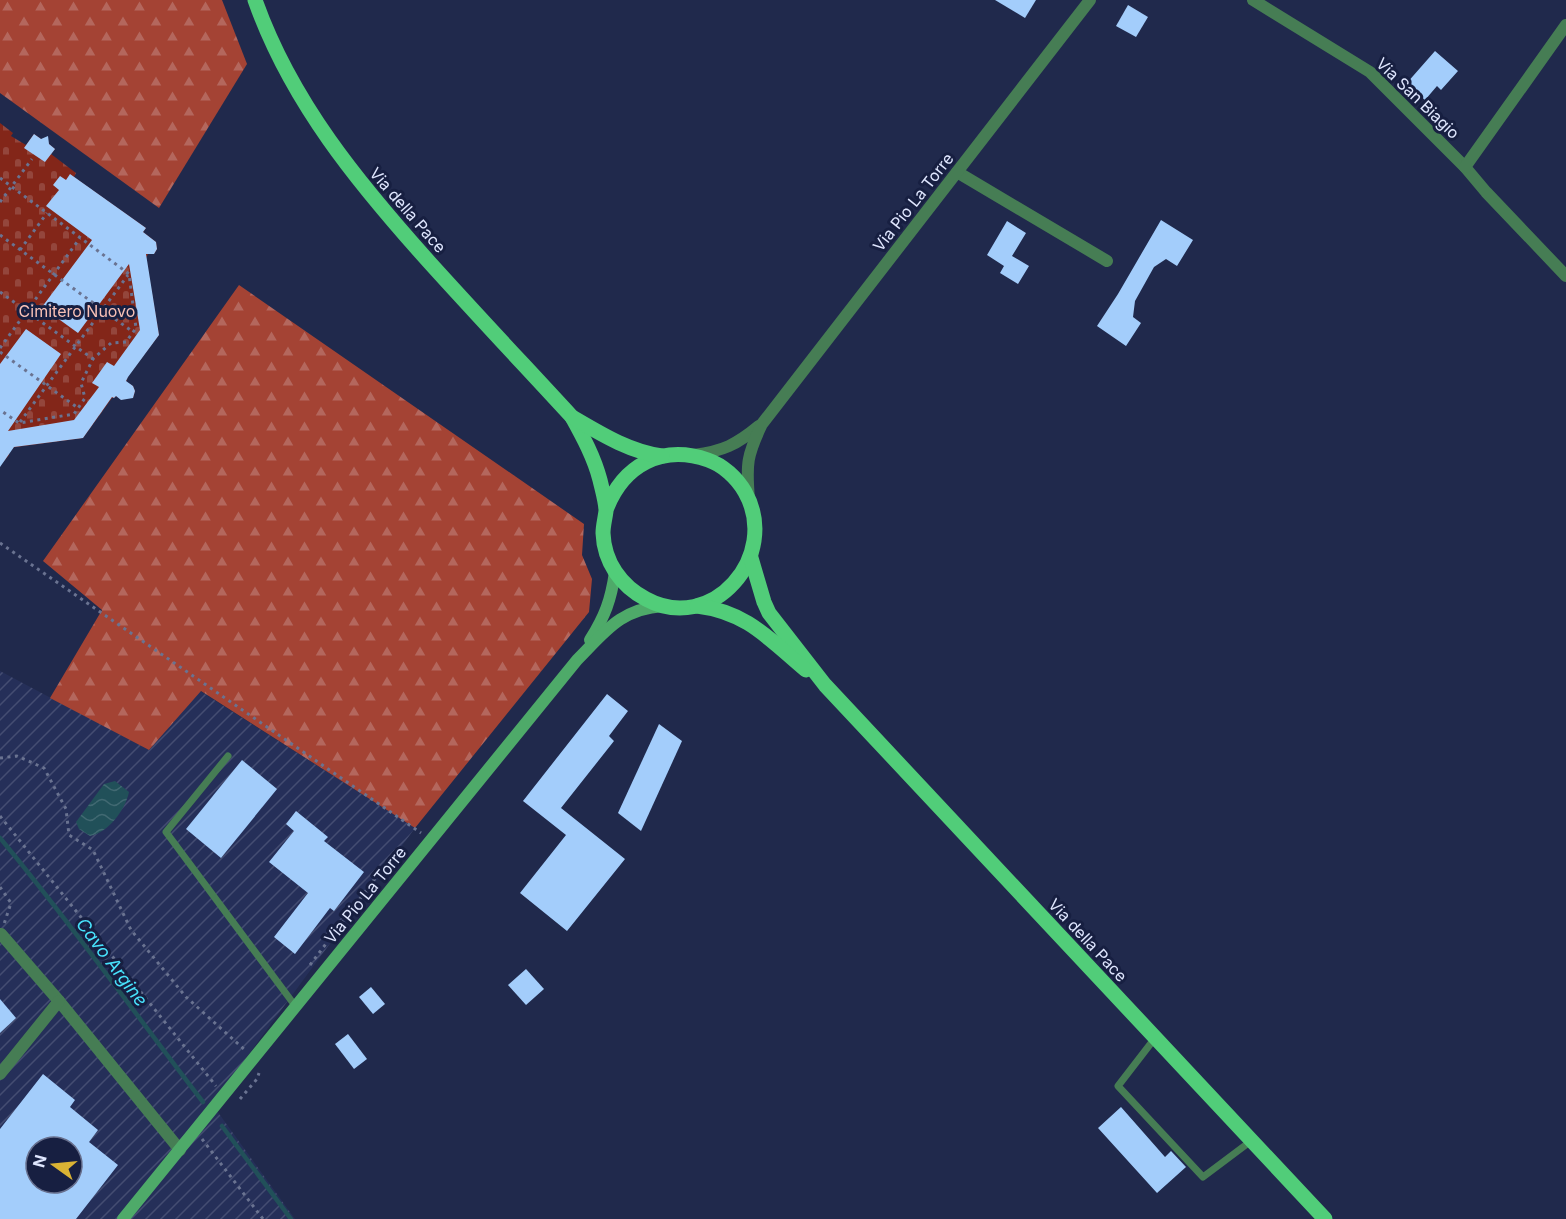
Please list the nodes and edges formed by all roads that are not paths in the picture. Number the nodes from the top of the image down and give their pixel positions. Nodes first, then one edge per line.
1 (255, 0) edge
2 (1090, 0) edge
3 (1252, 0) edge
4 (1566, 24) edge
5 (1465, 166) junction
6 (957, 172) junction
7 (1107, 261) dead end
8 (1566, 276) edge
9 (572, 417) junction
10 (762, 424) junction
11 (693, 455) junction
12 (662, 456) junction
13 (749, 500) junction
14 (606, 510) junction
15 (751, 558) junction
16 (615, 572) junction
17 (664, 606) junction
18 (694, 606) junction
19 (577, 660) junction
20 (825, 685) junction
21 (228, 756) dead end
22 (1, 934) edge
23 (58, 1001) junction
24 (296, 1007) junction
25 (1155, 1038) junction
26 (0, 1074) edge
27 (1251, 1141) junction
28 (180, 1150) junction
29 (123, 1219) edge
30 (1325, 1219) edge

1 - 9 main road, Via della Pace
2 - 6 street, Via Pio La Torre
3 - 5 street, Via San Biagio
4 - 5 street, Via San Biagio
5 - 8 street, Via San Biagio
6 - 7 street
6 - 10 street, Via Pio La Torre
9 - 12 main road, Via della Pace
9 - 14 main road, Via della Pace
10 - 11 street, Via Pio La Torre
10 - 13 street, Via Pio La Torre
11 - 12 main road
11 - 13 main road
12 - 14 main road
13 - 15 main road
14 - 16 main road
15 - 18 main road
15 - 20 main road, Via della Pace
16 - 17 main road
16 - 19 street, Via Pio La Torre
17 - 18 main road
17 - 19 street, Via Pio La Torre
18 - 20 main road, Via della Pace
19 - 24 street, Via Pio La Torre
20 - 25 main road, Via della Pace
21 - 24 lane
22 - 23 street
23 - 26 street
23 - 28 street
24 - 28 street, Via Pio La Torre
25 - 27 main road, Via della Pace
25 - 27 lane
27 - 30 main road, Via della Pace
28 - 29 street, Via Pio La Torre

